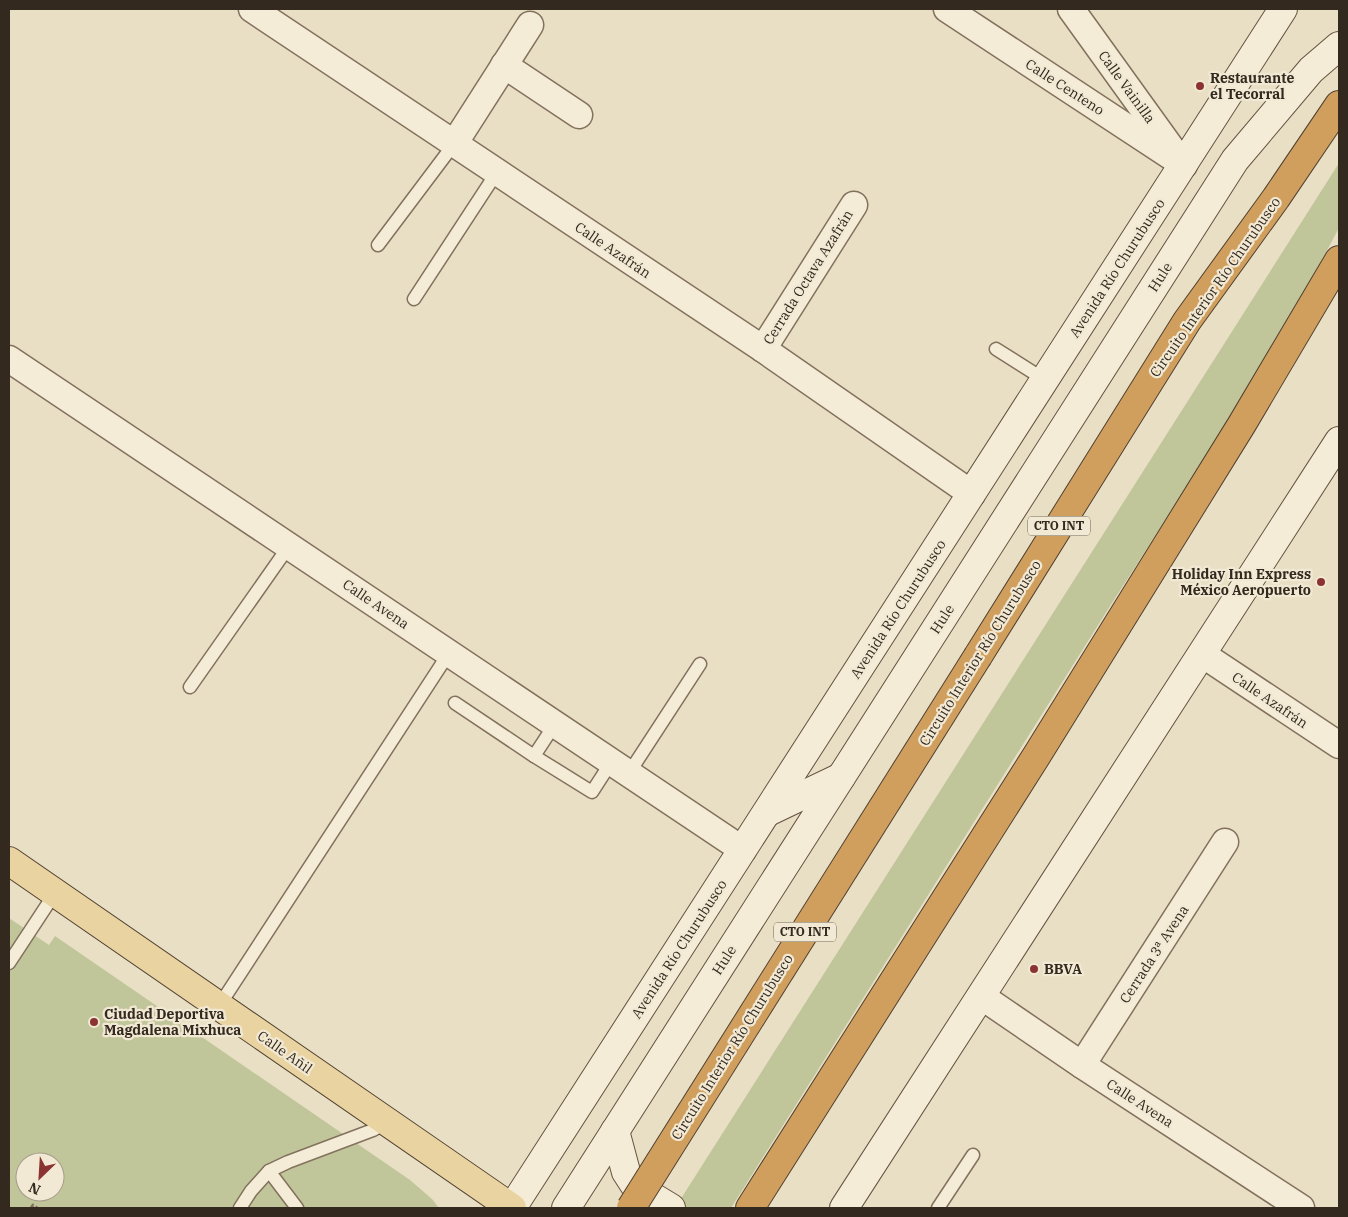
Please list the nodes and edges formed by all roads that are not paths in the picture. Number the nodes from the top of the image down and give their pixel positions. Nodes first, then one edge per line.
1 (252, 9) edge
2 (947, 9) edge
3 (1071, 9) edge
4 (1283, 9) edge
5 (530, 25) dead end
6 (1339, 46) edge
7 (504, 65) junction
8 (1339, 105) edge
9 (579, 115) dead end
10 (454, 144) junction
11 (1184, 165) junction
12 (497, 172) junction
13 (854, 205) dead end
14 (378, 245) dead end
15 (1339, 260) edge
16 (1339, 286) edge
17 (414, 299) dead end
18 (1317, 300) junction
19 (763, 349) junction
20 (996, 349) dead end
21 (9, 359) edge
22 (1045, 380) junction
23 (1339, 441) edge
24 (972, 494) junction
25 (288, 546) junction
26 (449, 653) junction
27 (1202, 654) junction
28 (700, 664) dead end
29 (190, 687) dead end
30 (455, 703) dead end
31 (555, 724) junction
32 (1339, 745) edge
33 (534, 756) junction
34 (620, 767) junction
35 (841, 777) junction
36 (768, 812) junction
37 (1225, 842) dead end
38 (743, 850) junction
39 (9, 861) edge
40 (55, 893) junction
41 (9, 963) edge
42 (981, 996) junction
43 (219, 1006) junction
44 (1082, 1065) junction
45 (387, 1122) junction
46 (615, 1131) junction
47 (973, 1155) dead end
48 (269, 1171) junction
49 (240, 1208) edge
50 (297, 1208) edge
51 (512, 1208) edge
52 (566, 1208) edge
53 (631, 1208) edge
54 (671, 1208) edge
55 (750, 1208) edge
56 (844, 1208) edge
57 (938, 1208) edge
58 (1301, 1208) edge

1 - 10 street, Calle Azafrán
2 - 11 street, Calle Centeno
3 - 11 street, Calle Vainilla
4 - 11 main road, Avenida Río Churubusco
5 - 7 street
6 - 35 main road, Hule / CTO INT
7 - 9 street
7 - 10 street
8 - 53 highway, Circuito Interior Río Churubusco / CTO INT, bridge
10 - 12 street, Calle Azafrán
10 - 14 lane
11 - 22 main road, Avenida Río Churubusco
12 - 17 lane
12 - 19 street, Calle Azafrán
13 - 19 street, Cerrada Octava Azafrán
15 - 18 highway
16 - 18 highway
18 - 55 highway
19 - 24 street, Calle Azafrán
20 - 22 lane
21 - 25 street, Calle Avena
22 - 24 main road, Avenida Río Churubusco
23 - 27 main road
24 - 36 main road, Avenida Río Churubusco
25 - 26 street, Calle Avena
25 - 29 lane
26 - 31 street, Calle Avena
26 - 43 lane
27 - 32 street, Calle Azafrán
27 - 42 main road
28 - 34 lane
30 - 33 lane
31 - 33 lane
31 - 34 street, Calle Avena
33 - 34 lane
34 - 38 street, Calle Avena
35 - 36 main road
35 - 46 main road, Hule / CTO INT
36 - 38 main road, Avenida Río Churubusco
37 - 44 street, Cerrada 3ª Avena
38 - 51 main road, Avenida Río Churubusco
39 - 40 main road, Calle Añil
40 - 41 lane
40 - 43 main road, Calle Añil
42 - 44 street, Calle Avena
42 - 56 main road
43 - 45 main road, Calle Añil
44 - 58 street, Calle Avena
45 - 48 lane
45 - 51 main road, Calle Añil
46 - 52 main road, Hule / CTO INT
46 - 54 main road
47 - 57 lane
48 - 49 lane
48 - 50 lane

